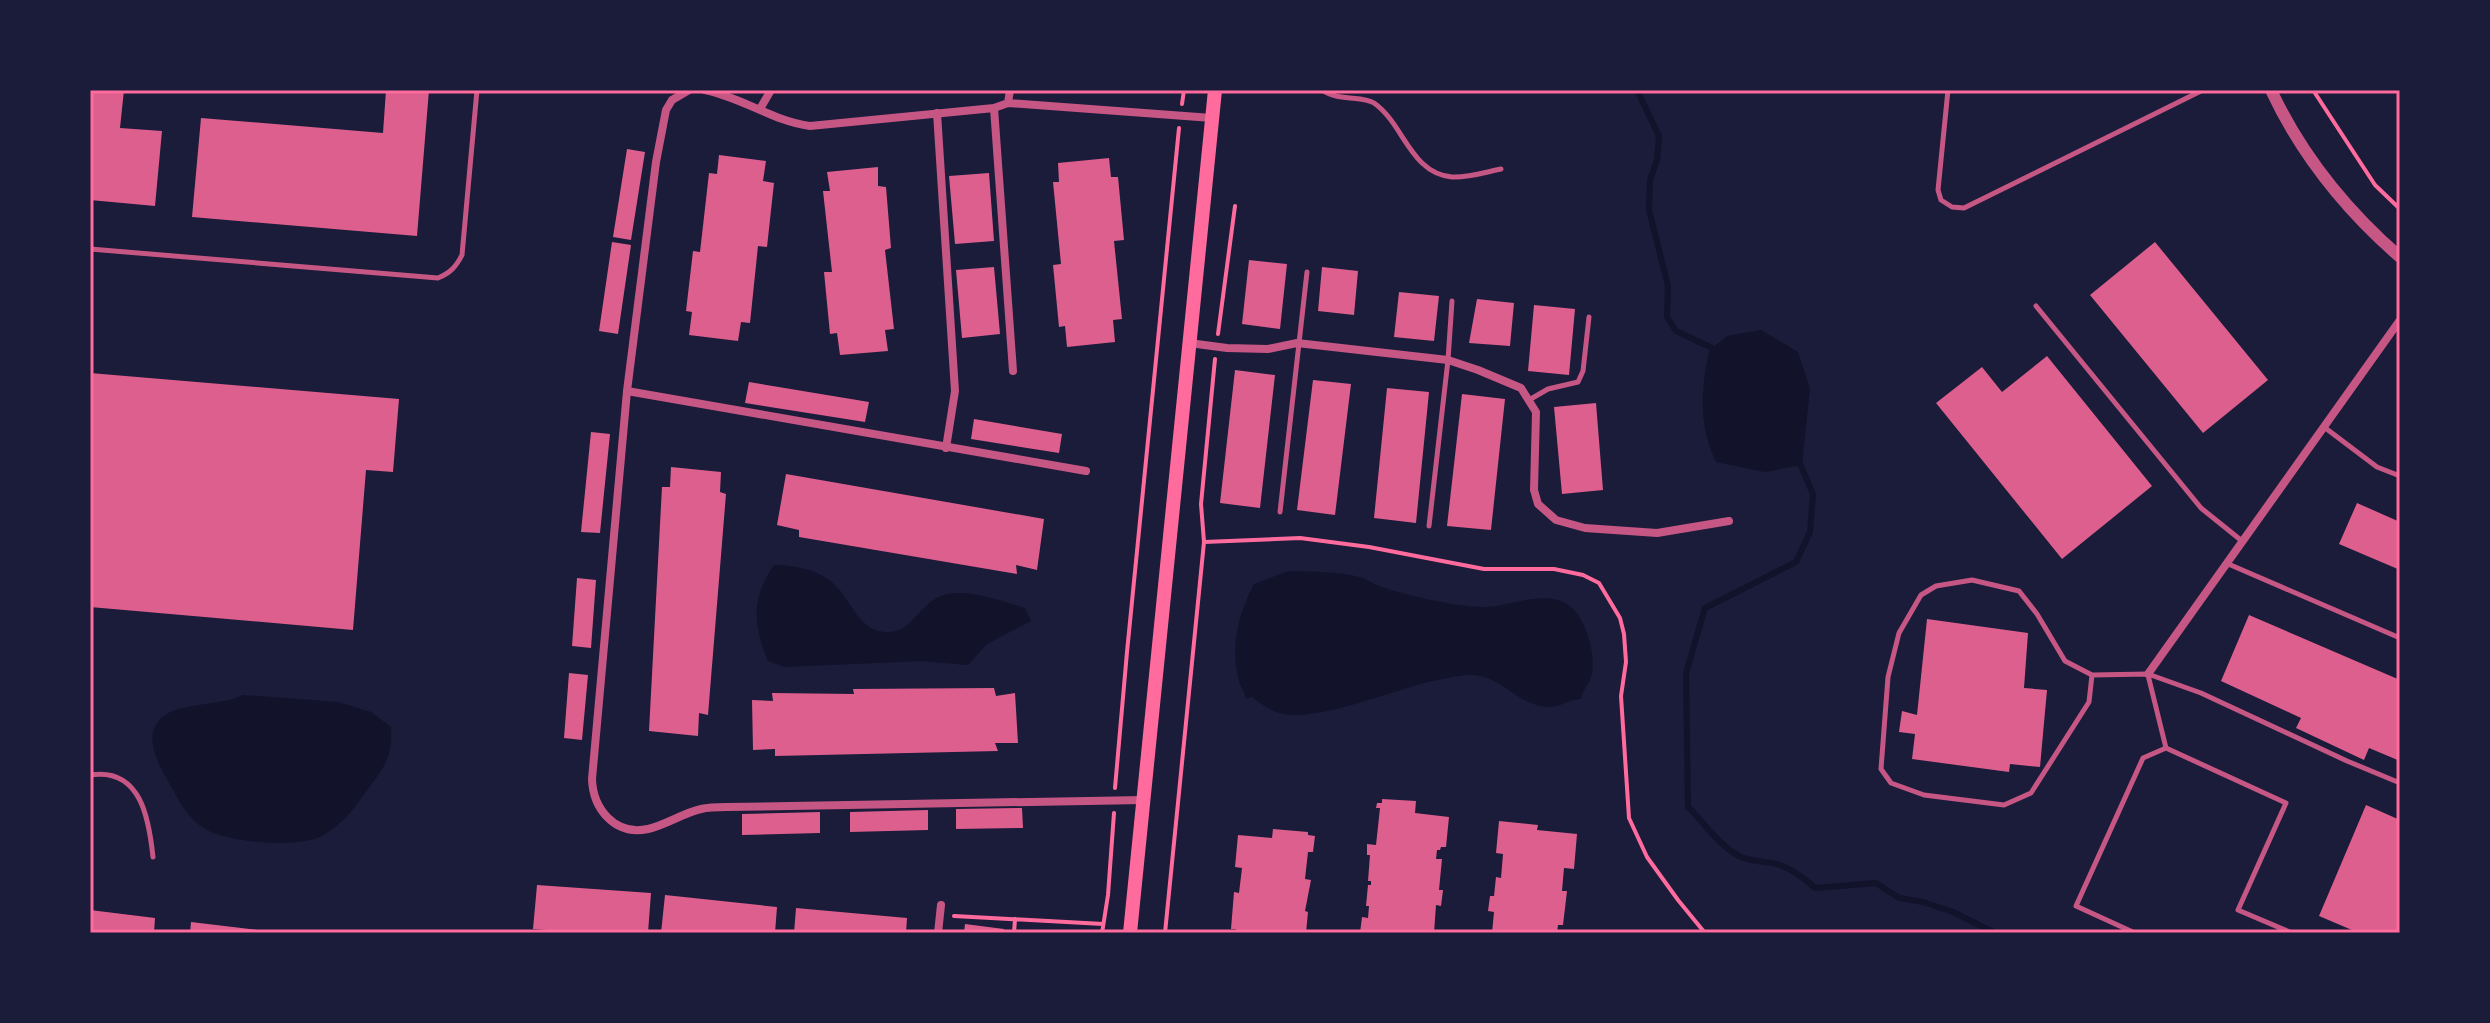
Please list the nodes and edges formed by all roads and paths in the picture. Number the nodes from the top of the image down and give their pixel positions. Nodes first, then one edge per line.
1 (477, 90) edge
2 (689, 90) edge
3 (705, 90) edge
4 (771, 90) edge
5 (1010, 90) edge
6 (1184, 90) edge
7 (1215, 90) edge
8 (1322, 90) edge
9 (1367, 90) edge
10 (1948, 90) edge
11 (2203, 90) edge
12 (2271, 90) edge
13 (2313, 90) edge
14 (1370, 100) junction
15 (1008, 103) junction
16 (994, 108) junction
17 (760, 109) junction
18 (937, 113) junction
19 (1181, 116) junction
20 (1212, 118) junction
21 (1501, 169) dead end
22 (1235, 206) dead end
23 (2400, 209) edge
24 (90, 249) edge
25 (2400, 257) edge
26 (1307, 272) dead end
27 (1452, 301) dead end
28 (2036, 306) dead end
29 (1589, 317) dead end
30 (2400, 320) edge
31 (1189, 343) junction
32 (1297, 343) junction
33 (1216, 346) junction
34 (1448, 360) junction
35 (1013, 371) dead end
36 (627, 391) junction
37 (1529, 400) junction
38 (2323, 427) junction
39 (946, 448) junction
40 (1086, 471) dead end
41 (2400, 476) edge
42 (1280, 512) dead end
43 (1729, 521) dead end
44 (1429, 526) dead end
45 (2242, 541) junction
46 (1204, 542) junction
47 (2226, 563) junction
48 (2400, 638) edge
49 (2148, 674) junction
50 (2092, 675) junction
51 (2166, 748) junction
52 (90, 775) edge
53 (1117, 775) dead end
54 (2400, 783) edge
55 (1144, 800) junction
56 (1113, 824) dead end
57 (153, 857) dead end
58 (941, 905) dead end
59 (951, 915) dead end
60 (1015, 919) junction
61 (1103, 924) junction
62 (938, 933) edge
63 (1014, 933) edge
64 (1102, 933) edge
65 (1130, 933) edge
66 (1165, 933) edge
67 (1705, 933) edge
68 (2135, 933) edge
69 (2292, 933) edge

1 - 24 lane
2 - 36 street
3 - 17 street
4 - 17 street
5 - 15 street
6 - 19 path
7 - 20 main road
8 - 14 lane
9 - 14 lane
10 - 11 lane
12 - 25 street
13 - 23 path
14 - 21 lane
15 - 16 street
15 - 19 street
16 - 18 street
16 - 35 street
17 - 18 street
18 - 39 street
19 - 20 street
19 - 53 path
20 - 31 main road
22 - 33 path
26 - 32 lane
27 - 34 lane
28 - 45 lane
29 - 37 lane
30 - 38 street
31 - 33 street
31 - 55 main road
32 - 33 street
32 - 34 street
32 - 42 lane
33 - 46 path
34 - 37 street
34 - 44 lane
36 - 39 street
36 - 55 street
37 - 43 street
38 - 41 lane
38 - 45 street
39 - 40 street
45 - 47 street
46 - 66 path
46 - 67 path
47 - 48 lane
47 - 49 street
49 - 50 lane
49 - 51 lane
49 - 54 lane
50 - 50 lane
51 - 68 lane
51 - 69 lane
52 - 57 lane
55 - 65 main road
56 - 61 path
58 - 62 street
59 - 60 path
60 - 61 path
60 - 63 path
61 - 64 path

